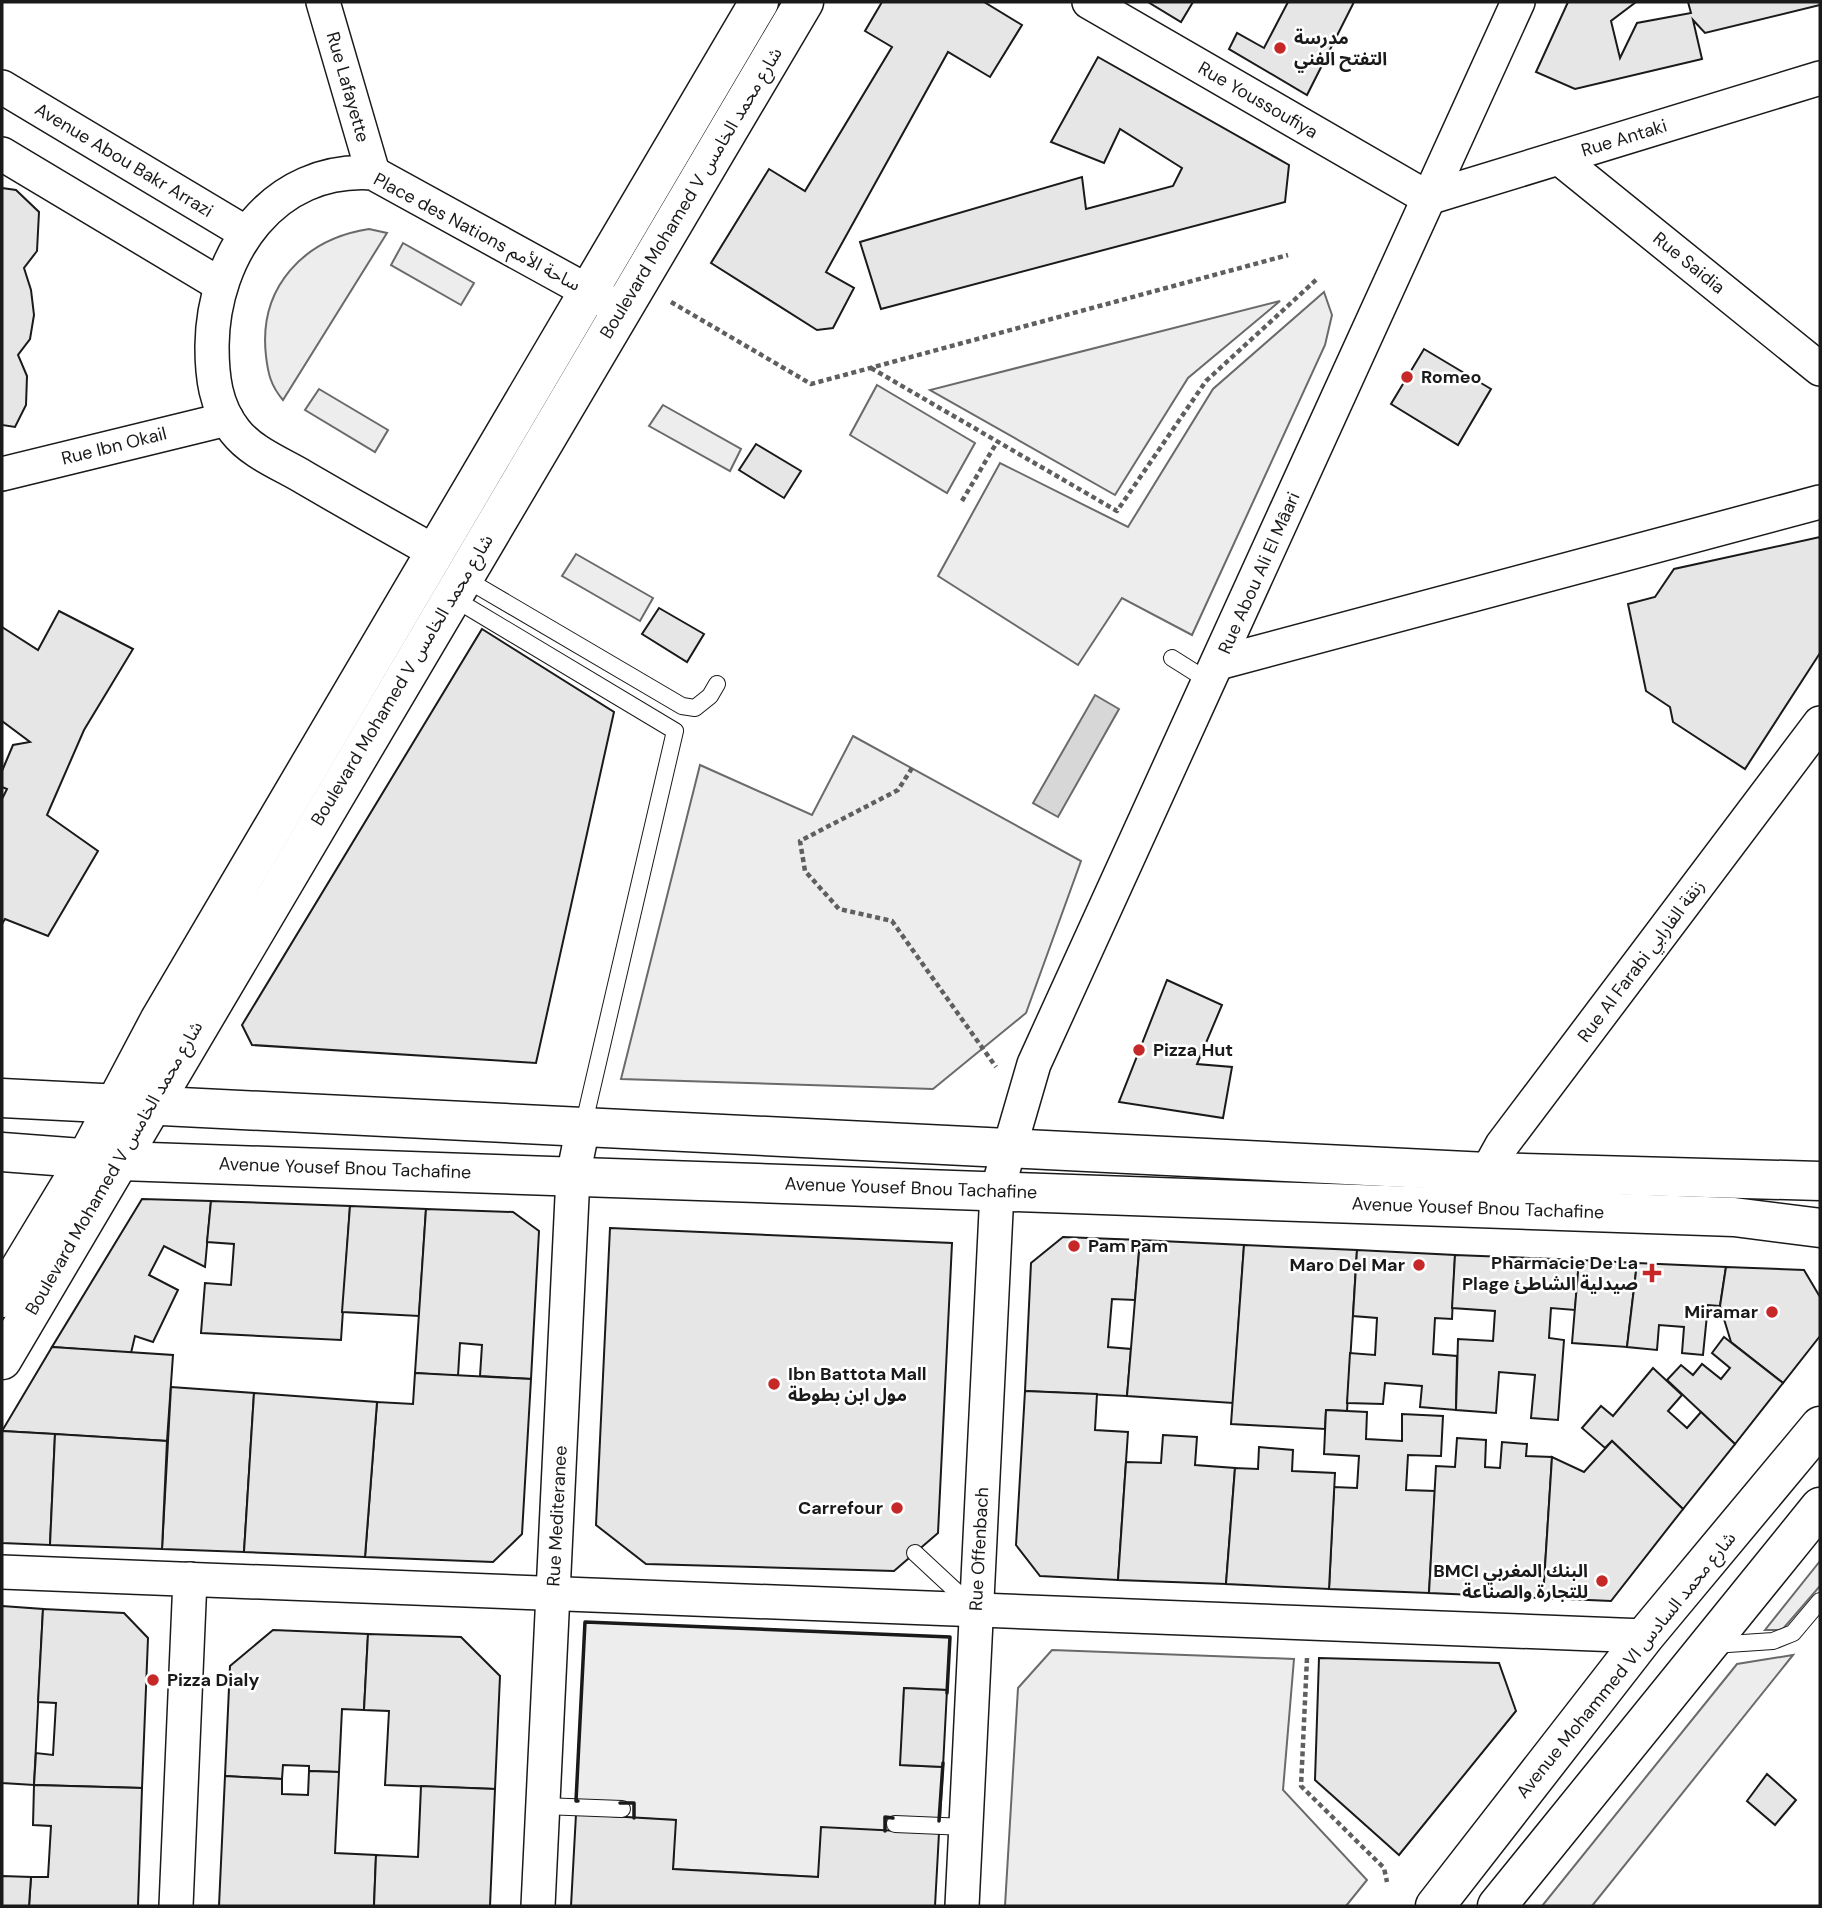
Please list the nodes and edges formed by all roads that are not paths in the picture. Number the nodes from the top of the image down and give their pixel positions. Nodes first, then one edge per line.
1 (323, 2) edge
2 (759, 2) edge
3 (804, 2) edge
4 (1089, 2) edge
5 (1518, 2) edge
6 (1820, 78) edge
7 (2, 87) edge
8 (2, 154) edge
9 (1559, 158) junction
10 (373, 173) junction
11 (1427, 198) junction
12 (246, 233) junction
13 (221, 285) junction
14 (588, 291) junction
15 (622, 310) junction
16 (1820, 369) edge
17 (227, 419) junction
18 (2, 474) edge
19 (1820, 502) edge
20 (435, 552) junction
21 (458, 588) junction
22 (1172, 658) dead end
23 (1214, 672) junction
24 (717, 684) dead end
25 (1820, 723) edge
26 (2, 1098) edge
27 (114, 1105) junction
28 (152, 1107) junction
29 (583, 1127) junction
30 (1007, 1148) junction
31 (2, 1153) edge
32 (103, 1160) junction
33 (1487, 1172) junction
34 (573, 1176) junction
35 (1820, 1181) edge
36 (997, 1191) junction
37 (1477, 1208) junction
38 (1805, 1226) edge
39 (1820, 1245) edge
40 (2, 1297) edge
41 (2, 1360) edge
42 (1820, 1426) edge
43 (1820, 1507) edge
44 (915, 1553) dead end
45 (2, 1572) edge
46 (190, 1579) junction
47 (553, 1594) junction
48 (1820, 1601) edge
49 (976, 1610) junction
50 (1645, 1636) junction
51 (1707, 1645) junction
52 (543, 1806) junction
53 (622, 1809) dead end
54 (895, 1824) dead end
55 (966, 1827) junction
56 (176, 1906) edge
57 (538, 1906) edge
58 (962, 1906) edge
59 (1435, 1906) edge
60 (1497, 1906) edge

1 - 10 street, Rue Lafayette
2 - 14 main road, Boulevard Mohamed V شارع محمد الخامس
3 - 15 main road, Boulevard Mohamed V شارع محمد الخامس
4 - 11 street, Rue Youssoufiya
5 - 11 street, Rue Abou Ali El Mâari
6 - 9 street, Rue Antaki
7 - 12 street, Avenue Abou Bakr Arrazi
8 - 13 street
9 - 11 street, Rue Antaki
9 - 16 street, Rue Saidia
10 - 12 street, Place des Nations ساحة الأمم
10 - 14 street, Place des Nations ساحة الأمم
11 - 23 street, Rue Abou Ali El Mâari
12 - 13 street, Place des Nations ساحة الأمم
13 - 17 street, Place des Nations ساحة الأمم
14 - 15 street, Place des Nations ساحة الأمم
14 - 20 main road, Boulevard Mohamed V شارع محمد الخامس
15 - 21 main road, Boulevard Mohamed V شارع محمد الخامس
17 - 18 street, Rue Ibn Okail
17 - 20 street, Place des Nations ساحة الأمم
19 - 23 street
20 - 27 main road, Boulevard Mohamed V شارع محمد الخامس
21 - 24 lane
21 - 28 main road, Boulevard Mohamed V شارع محمد الخامس
21 - 29 lane
22 - 23 lane
23 - 30 street, Rue Abou Ali El Mâari
25 - 33 street, Rue Al Farabi زنقة الفارابي
26 - 27 main road, Avenue Yousef Bnou Tachafine
27 - 28 main road, Avenue Yousef Bnou Tachafine
27 - 32 main road, Boulevard Mohamed V شارع محمد الخامس
28 - 29 main road, Avenue Yousef Bnou Tachafine
28 - 32 main road, Boulevard Mohamed V شارع محمد الخامس
29 - 30 main road, Avenue Yousef Bnou Tachafine
29 - 34 street, Rue Mediteranee
30 - 33 main road, Avenue Yousef Bnou Tachafine
30 - 36 street, Rue Offenbach
31 - 32 main road, Avenue Yousef Bnou Tachafine
32 - 34 main road, Avenue Yousef Bnou Tachafine
32 - 40 main road, Boulevard Mohamed V شارع محمد الخامس
32 - 41 main road, Boulevard Mohamed V شارع محمد الخامس
33 - 35 main road, Avenue Yousef Bnou Tachafine
33 - 37 street, Rue Al Farabi زنقة الفارابي
34 - 36 main road, Avenue Yousef Bnou Tachafine
34 - 47 street, Rue Mediteranee
36 - 37 main road, Avenue Yousef Bnou Tachafine
36 - 49 street, Rue Offenbach
37 - 38 main road, Avenue Yousef Bnou Tachafine
38 - 39 main road
42 - 50 main road, Avenue Mohammed VI شارع محمد السادس
43 - 51 main road
44 - 49 lane
45 - 46 street
46 - 47 street
46 - 56 street
47 - 49 street
47 - 52 street, Rue Mediteranee
48 - 51 lane
49 - 50 street
49 - 55 street, Rue Offenbach
50 - 59 main road, Avenue Mohammed VI شارع محمد السادس
51 - 60 main road
52 - 53 lane
52 - 57 street, Rue Mediteranee
54 - 55 lane
55 - 58 street, Rue Offenbach

